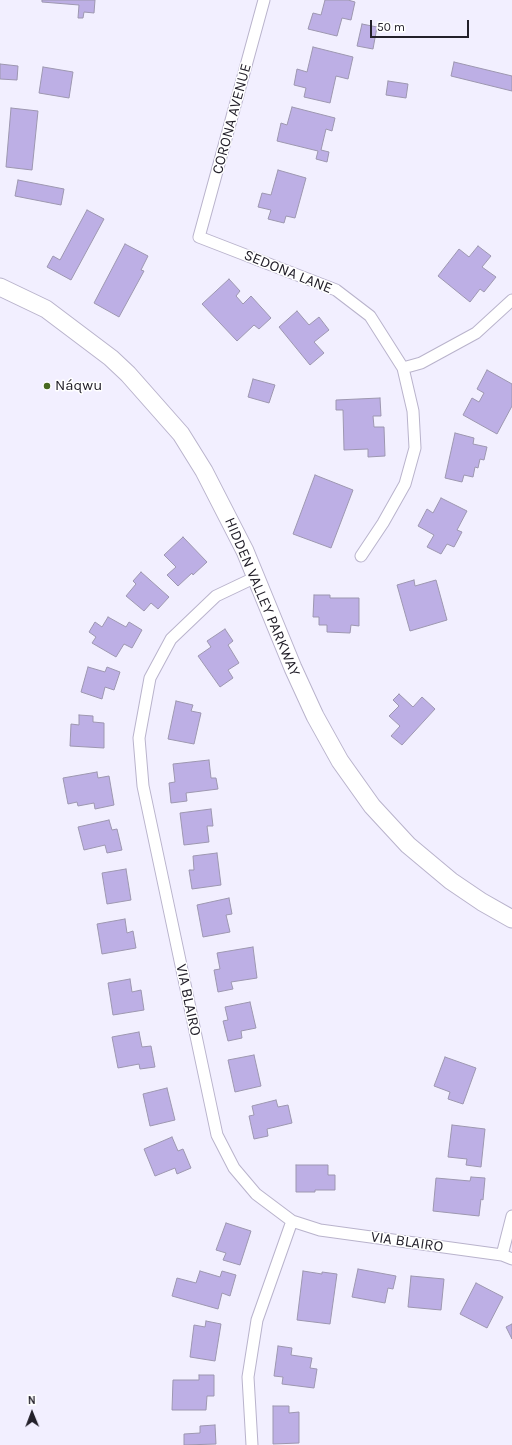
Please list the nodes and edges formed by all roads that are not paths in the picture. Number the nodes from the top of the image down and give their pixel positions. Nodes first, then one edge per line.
1 (264, 0) edge
2 (200, 237) joint
3 (0, 287) edge
4 (512, 300) edge
5 (403, 368) junction
6 (361, 556) dead end
7 (256, 577) junction
8 (512, 919) edge
9 (512, 1216) edge
10 (292, 1221) junction
11 (507, 1257) edge
12 (252, 1445) edge

1 - 2 street, CORONA AVENUE
2 - 5 street, SEDONA LANE
3 - 7 main road, HIDDEN VALLEY PARKWAY
4 - 5 street
5 - 6 street, SEDONA LANE
7 - 8 main road, HIDDEN VALLEY PARKWAY
7 - 10 street, VIA BLAIRO
9 - 11 street
10 - 11 street, VIA BLAIRO
10 - 12 street

